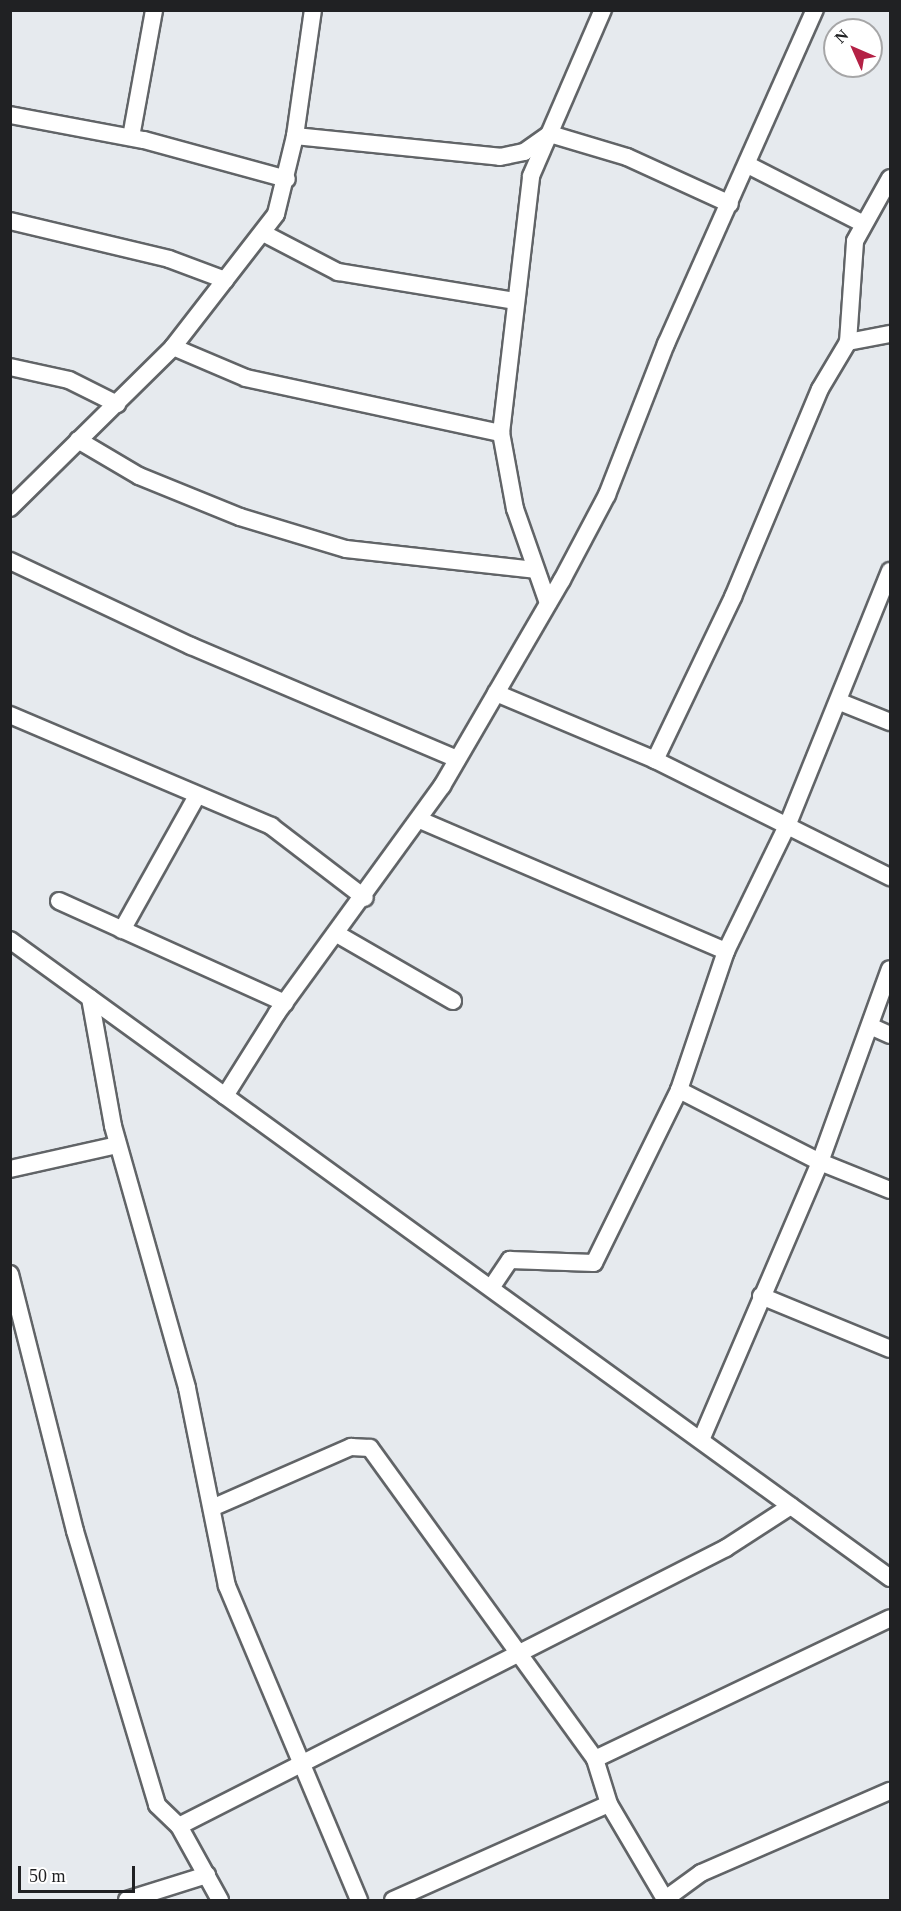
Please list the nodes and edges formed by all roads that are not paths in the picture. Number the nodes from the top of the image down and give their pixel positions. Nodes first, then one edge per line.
1 (154, 10) edge
2 (313, 10) edge
3 (603, 10) edge
4 (814, 10) edge
5 (10, 115) edge
6 (550, 134) junction
7 (295, 136) junction
8 (131, 137) junction
9 (748, 165) junction
10 (891, 178) edge
11 (287, 179) junction
12 (891, 195) edge
13 (730, 204) junction
14 (873, 205) junction
15 (10, 221) edge
16 (862, 223) junction
17 (263, 233) junction
18 (225, 280) junction
19 (516, 301) junction
20 (891, 334) edge
21 (848, 342) junction
22 (173, 347) junction
23 (10, 367) edge
24 (117, 404) junction
25 (501, 433) junction
26 (78, 440) junction
27 (10, 508) edge
28 (10, 561) edge
29 (535, 570) junction
30 (891, 571) edge
31 (548, 603) junction
32 (496, 693) junction
33 (840, 702) junction
34 (10, 715) edge
35 (891, 722) edge
36 (457, 759) junction
37 (655, 760) junction
38 (197, 796) junction
39 (420, 820) junction
40 (787, 826) junction
41 (891, 877) edge
42 (365, 898) junction
43 (59, 901) dead end
44 (122, 930) junction
45 (337, 934) junction
46 (10, 940) edge
47 (726, 951) junction
48 (891, 969) edge
49 (90, 998) junction
50 (453, 1000) dead end
51 (285, 1004) junction
52 (870, 1026) junction
53 (891, 1035) edge
54 (679, 1090) junction
55 (225, 1096) junction
56 (117, 1145) junction
57 (820, 1162) junction
58 (10, 1168) edge
59 (891, 1190) edge
60 (10, 1274) edge
61 (491, 1288) junction
62 (761, 1296) junction
63 (891, 1349) edge
64 (701, 1440) junction
65 (791, 1506) junction
66 (214, 1507) junction
67 (891, 1578) edge
68 (891, 1618) edge
69 (522, 1652) junction
70 (300, 1760) junction
71 (595, 1760) junction
72 (891, 1791) edge
73 (609, 1804) junction
74 (179, 1826) junction
75 (207, 1875) junction
76 (127, 1900) edge
77 (220, 1900) edge
78 (359, 1900) edge
79 (393, 1900) edge
80 (664, 1900) edge

1 - 8 street
2 - 7 street
3 - 6 street
4 - 9 street
5 - 8 street
6 - 7 street
6 - 13 street
6 - 19 street
7 - 11 street
8 - 11 street
9 - 13 street
9 - 16 street
10 - 14 street
11 - 17 street
12 - 14 street
13 - 31 street
14 - 16 street
15 - 18 street
16 - 21 street
17 - 18 street
17 - 19 street
18 - 22 street
19 - 25 street
20 - 21 street
21 - 37 street
22 - 24 street
22 - 25 street
23 - 24 street
24 - 26 street
25 - 29 street
26 - 27 street
26 - 29 street
28 - 36 street
29 - 31 street
30 - 33 street
31 - 32 street
32 - 36 street
32 - 37 street
33 - 35 street
33 - 40 street
34 - 38 street
36 - 39 street
37 - 40 street
38 - 42 street
38 - 44 street
39 - 42 street
39 - 47 street
40 - 41 street
40 - 47 street
42 - 45 street
43 - 44 street
44 - 51 street
45 - 50 street
45 - 51 street
46 - 49 street
47 - 54 street
48 - 52 street
49 - 55 street
49 - 56 street
51 - 55 street
52 - 53 street
52 - 57 street
54 - 57 street
54 - 61 street
55 - 61 street
56 - 58 street
56 - 66 street
57 - 59 street
57 - 62 street
60 - 74 street
61 - 64 street
62 - 63 street
62 - 64 street
64 - 65 street
65 - 67 street
65 - 69 street
66 - 69 street
66 - 70 street
68 - 71 street
69 - 70 street
69 - 71 street
70 - 74 street
70 - 78 street
71 - 73 street
72 - 80 street
73 - 79 street
73 - 80 street
74 - 75 street
75 - 76 street
75 - 77 street

